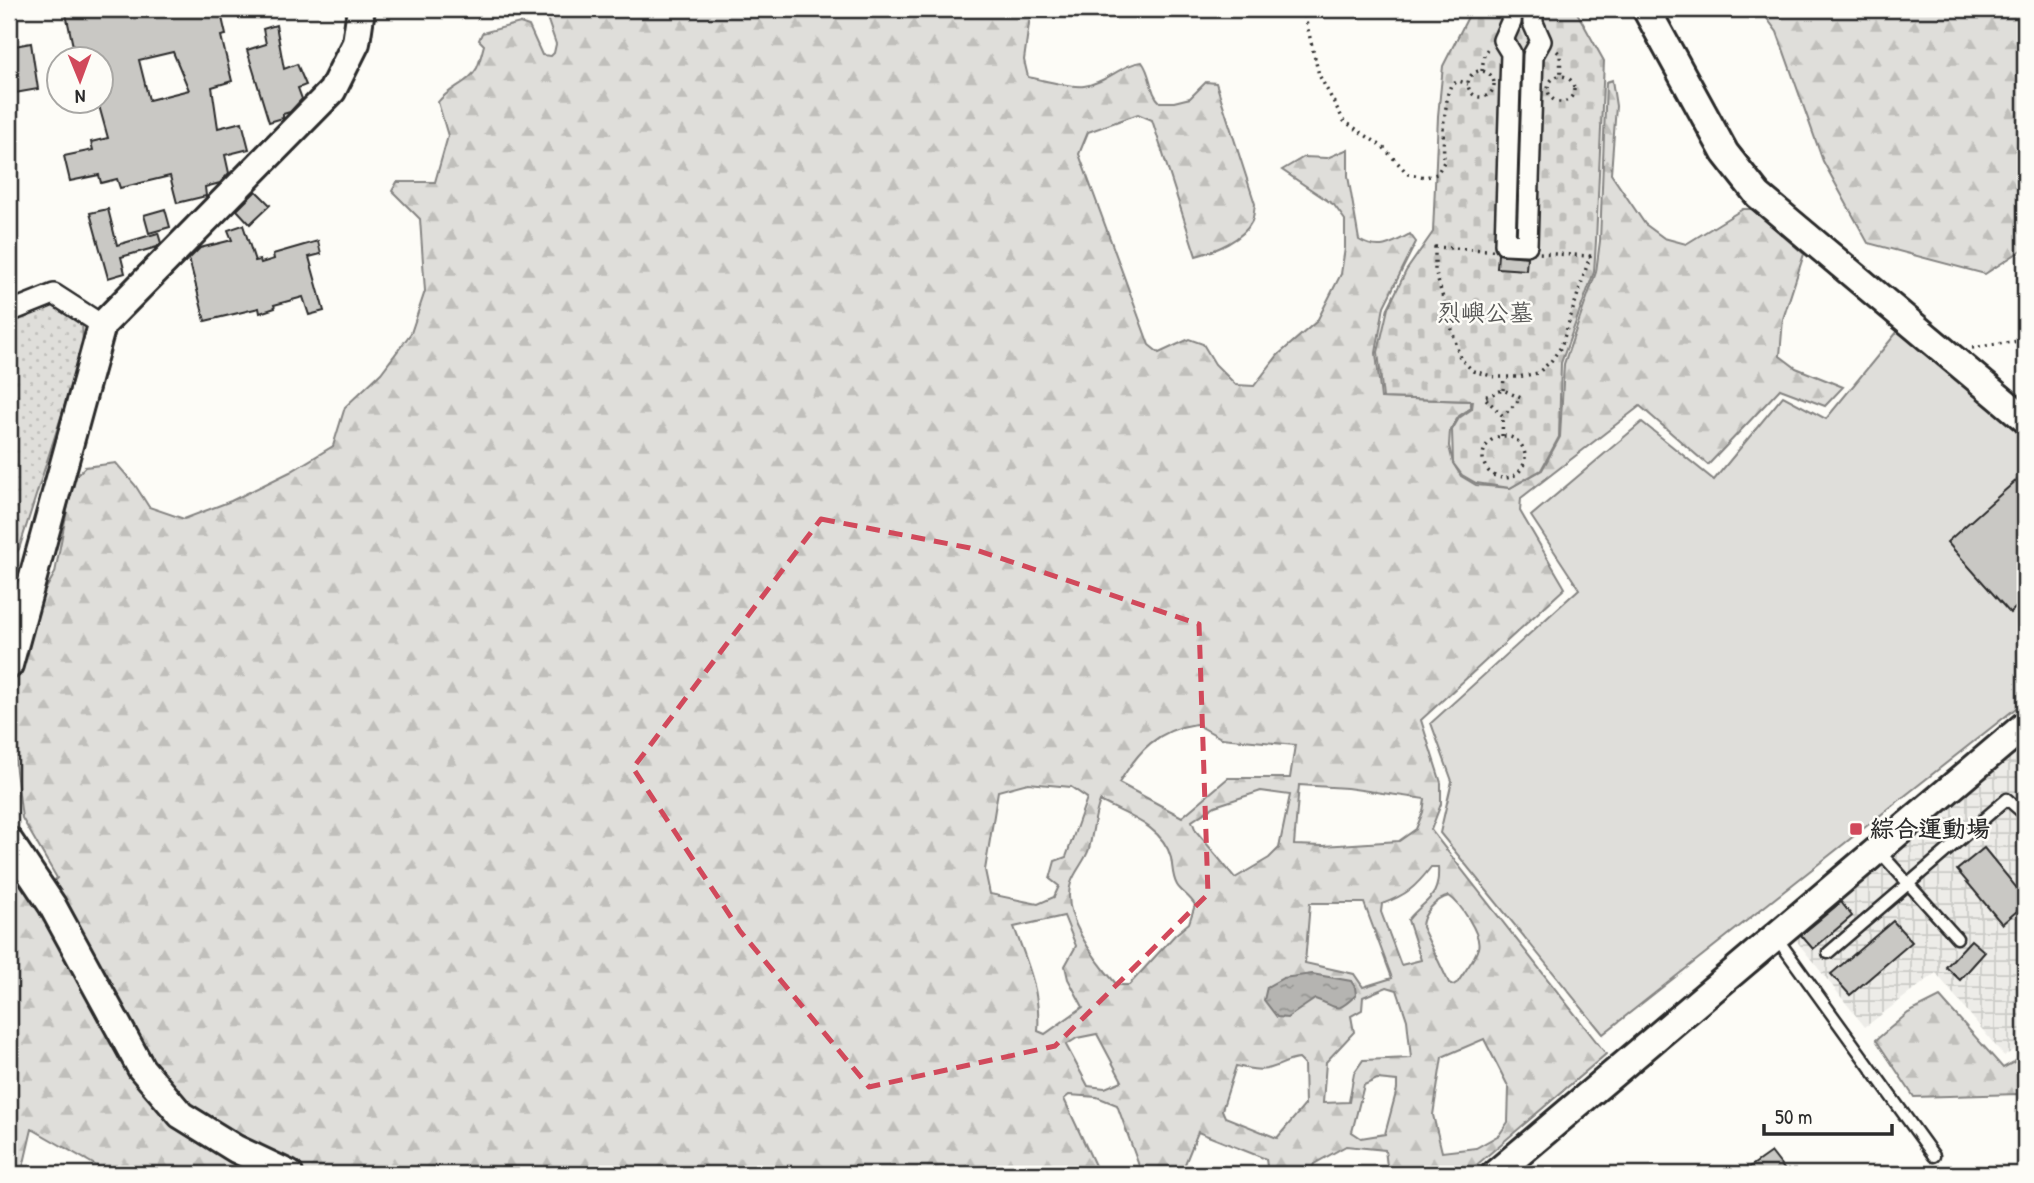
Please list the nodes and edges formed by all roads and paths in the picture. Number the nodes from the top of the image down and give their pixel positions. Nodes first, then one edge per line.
1 (361, 9) edge
2 (1303, 9) edge
3 (1512, 9) edge
4 (1534, 9) edge
5 (1646, 9) edge
6 (1468, 84) junction
7 (1575, 89) joint
8 (9, 313) edge
9 (102, 325) junction
10 (2025, 340) edge
11 (1945, 352) junction
12 (1504, 377) junction
13 (1503, 390) junction
14 (1503, 416) junction
15 (2025, 419) edge
16 (1502, 436) junction
17 (9, 665) edge
18 (2025, 725) edge
19 (2025, 815) edge
20 (9, 841) edge
21 (1878, 850) junction
22 (19, 869) edge
23 (1909, 883) junction
24 (1775, 937) junction
25 (1957, 938) dead end
26 (1828, 953) dead end
27 (1934, 1156) dead end
28 (289, 1174) edge
29 (1495, 1174) edge

1 - 9 street
2 - 6 path
3 - 4 street
5 - 11 street
6 - 6 path
7 - 7 path
8 - 9 street
9 - 17 street
10 - 11 path
11 - 15 street
12 - 12 path
12 - 13 path
13 - 14 path
13 - 14 path
14 - 16 path
16 - 16 path
18 - 21 street
19 - 23 lane
20 - 22 street
21 - 23 lane
21 - 24 street
22 - 28 street
23 - 25 lane
23 - 26 lane
24 - 27 lane
24 - 29 street

